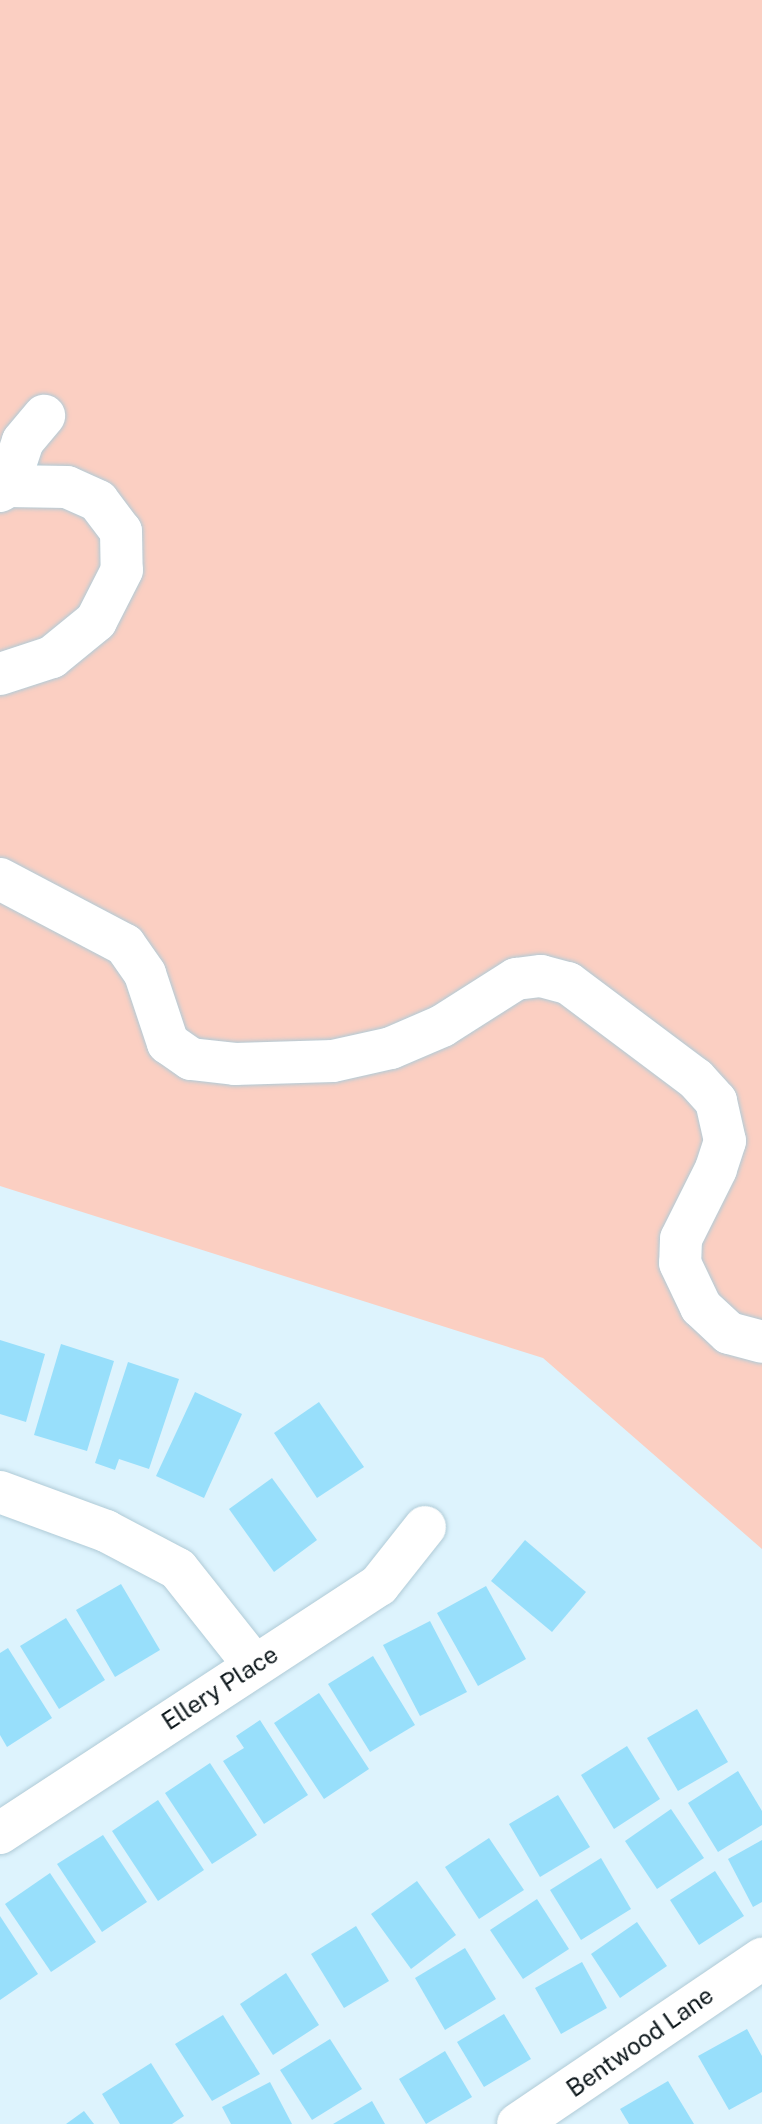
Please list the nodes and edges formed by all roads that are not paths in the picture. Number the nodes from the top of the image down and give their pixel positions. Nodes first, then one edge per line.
1 (44, 416) dead end
2 (4, 488) edge
3 (0, 674) edge
4 (0, 879) edge
5 (762, 1342) edge
6 (0, 1492) edge
7 (425, 1527) dead end
8 (254, 1665) junction
9 (0, 1833) edge
10 (762, 1959) edge
11 (518, 2124) edge

1 - 2 street
2 - 3 street
4 - 5 street
6 - 8 street
7 - 8 street, Ellery Place
8 - 9 street, Ellery Place
10 - 11 street, Bentwood Lane

